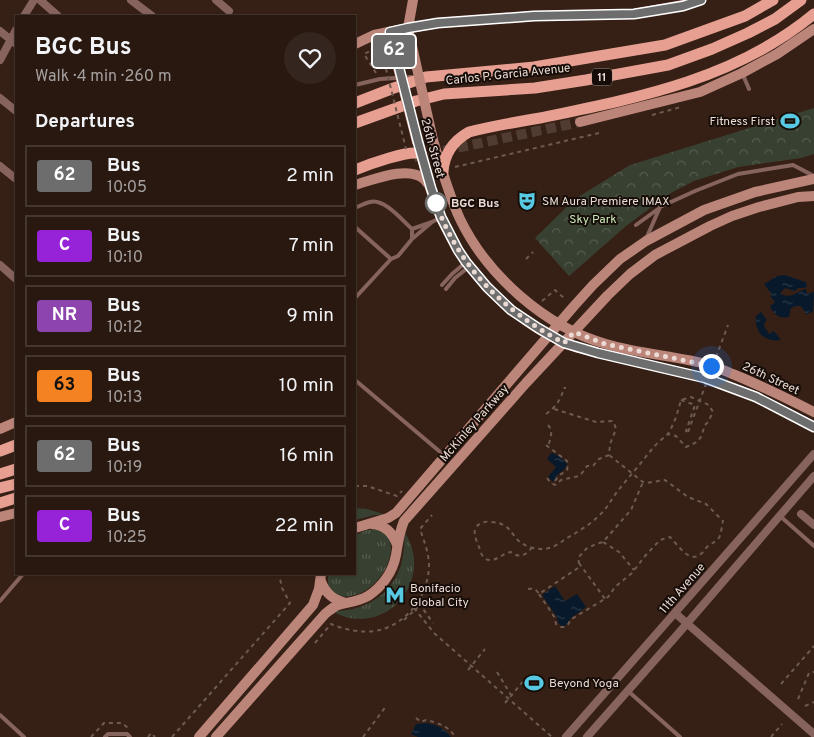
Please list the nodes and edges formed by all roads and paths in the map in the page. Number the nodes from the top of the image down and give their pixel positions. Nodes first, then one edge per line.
1 (34, 0) edge
2 (40, 0) edge
3 (131, 0) edge
4 (216, 0) edge
5 (413, 0) edge
6 (701, 0) edge
7 (773, 0) edge
8 (801, 0) edge
9 (229, 11) dead end
10 (814, 14) edge
11 (25, 15) edge
12 (57, 15) edge
13 (151, 15) edge
14 (814, 28) edge
15 (0, 31) edge
16 (409, 32) junction
17 (391, 36) junction
18 (14, 42) edge
19 (356, 44) edge
20 (0, 60) edge
21 (742, 73) junction
22 (377, 74) dead end
23 (426, 77) junction
24 (356, 85) edge
25 (749, 89) dead end
26 (0, 98) edge
27 (356, 103) edge
28 (15, 110) edge
29 (389, 111) junction
30 (580, 122) tunnel mouth
31 (356, 124) edge
32 (356, 129) edge
33 (599, 133) dead end
34 (406, 149) dead end
35 (421, 154) junction
36 (0, 166) edge
37 (454, 167) dead end
38 (356, 170) edge
39 (443, 172) junction
40 (814, 177) edge
41 (15, 178) edge
42 (356, 186) edge
43 (431, 188) junction
44 (814, 196) edge
45 (660, 207) junction
46 (356, 208) edge
47 (436, 220) junction
48 (636, 225) dead end
49 (356, 228) edge
50 (412, 229) junction
51 (412, 239) junction
52 (646, 241) junction
53 (533, 252) dead end
54 (391, 259) junction
55 (526, 259) dead end
56 (468, 264) junction
57 (0, 265) edge
58 (15, 278) edge
59 (442, 285) dead end
60 (446, 289) dead end
61 (356, 297) edge
62 (565, 298) dead end
63 (541, 302) dead end
64 (559, 324) junction
65 (728, 325) dead end
66 (574, 332) junction
67 (550, 335) junction
68 (564, 343) junction
69 (356, 381) edge
70 (566, 388) dead end
71 (681, 400) junction
72 (554, 409) junction
73 (814, 412) edge
74 (546, 414) dead end
75 (15, 422) edge
76 (548, 425) dead end
77 (814, 427) edge
78 (0, 429) edge
79 (668, 434) junction
80 (15, 446) edge
81 (0, 452) edge
82 (814, 454) edge
83 (610, 455) junction
84 (445, 456) junction
85 (455, 464) junction
86 (15, 469) edge
87 (0, 474) edge
88 (633, 474) junction
89 (814, 476) edge
90 (547, 478) dead end
91 (643, 482) junction
92 (15, 484) edge
93 (552, 484) junction
94 (356, 486) edge
95 (0, 488) edge
96 (403, 489) dead end
97 (15, 498) edge
98 (0, 503) edge
99 (432, 515) dead end
100 (803, 515) dead end
101 (10, 516) edge
102 (780, 516) junction
103 (0, 522) edge
104 (369, 523) junction
105 (814, 525) edge
106 (356, 528) edge
107 (603, 542) junction
108 (397, 546) junction
109 (814, 546) edge
110 (532, 547) junction
111 (579, 563) junction
112 (634, 570) junction
113 (22, 575) edge
114 (279, 575) edge
115 (321, 577) edge
116 (528, 589) dead end
117 (539, 594) junction
118 (423, 596) dead end
119 (605, 599) junction
120 (0, 601) edge
121 (347, 603) junction
122 (420, 604) junction
123 (414, 608) junction
124 (675, 613) junction
125 (404, 620) dead end
126 (433, 623) dead end
127 (687, 623) junction
128 (315, 643) dead end
129 (814, 646) edge
130 (486, 649) dead end
131 (257, 670) junction
132 (468, 670) dead end
133 (497, 672) dead end
134 (814, 672) edge
135 (267, 678) junction
136 (525, 679) dead end
137 (781, 684) dead end
138 (628, 691) junction
139 (511, 695) junction
140 (798, 699) dead end
141 (229, 702) junction
142 (814, 702) edge
143 (505, 703) dead end
144 (387, 705) dead end
145 (805, 706) dead end
146 (239, 710) junction
147 (0, 715) edge
148 (416, 718) dead end
149 (782, 724) dead end
150 (814, 734) edge
151 (24, 737) edge
152 (105, 737) edge
153 (130, 737) edge
154 (148, 737) edge
155 (155, 737) edge
156 (172, 737) edge
157 (199, 737) edge
158 (216, 737) edge
159 (363, 737) edge
160 (455, 737) edge
161 (552, 737) edge
162 (566, 737) edge
163 (587, 737) edge
164 (680, 737) edge
165 (771, 737) edge

1 - 11 street
2 - 12 street
3 - 13 street
4 - 9 street
5 - 16 main road
6 - 16 main road
7 - 23 main road, Carlos P. Garcia Avenue / 11
8 - 29 main road, Carlos P. Garcia Avenue / 11
10 - 39 main road
14 - 21 main road
15 - 18 street
16 - 17 main road
16 - 39 main road, 26th Street, bridge
17 - 19 main road
17 - 35 main road, 26th Street, bridge
18 - 20 street
21 - 25 lane
21 - 30 main road
22 - 34 path, bridge
23 - 24 lane
23 - 27 main road, Carlos P. Garcia Avenue / 11
26 - 28 street
29 - 31 main road, Carlos P. Garcia Avenue / 11
29 - 32 main road
33 - 37 path
35 - 38 main road
35 - 43 main road, 26th Street
36 - 41 street
39 - 64 main road, 26th Street
40 - 45 lane
40 - 52 main road, McKinley Parkway
42 - 43 main road
43 - 47 main road, 26th Street
44 - 66 main road, McKinley Parkway
45 - 48 lane
45 - 52 lane
46 - 50 lane
47 - 50 lane
47 - 51 lane
47 - 56 main road, 26th Street
49 - 54 lane
50 - 51 lane
51 - 54 lane
52 - 64 main road, McKinley Parkway
53 - 55 path
54 - 61 lane
56 - 59 lane
56 - 60 lane
56 - 67 main road, 26th Street
57 - 58 street
62 - 63 path
64 - 66 main road, 26th Street
64 - 67 main road, McKinley Parkway
65 - 71 path, bridge
66 - 68 main road, McKinley Parkway
66 - 73 main road, 26th Street
67 - 68 main road, 26th Street
67 - 84 main road, McKinley Parkway
68 - 77 main road, 26th Street
68 - 85 main road, McKinley Parkway
69 - 84 lane
70 - 72 path
71 - 79 path
71 - 79 path
72 - 74 path
72 - 83 path
75 - 78 main road
76 - 93 path
79 - 88 path
80 - 81 main road
82 - 124 street, 11th Avenue
83 - 88 path
83 - 93 path
84 - 85 lane
84 - 104 main road, McKinley Parkway
85 - 108 main road, McKinley Parkway
86 - 87 main road
88 - 91 path
88 - 110 path
89 - 102 street
90 - 93 path
91 - 107 path
91 - 112 path
92 - 95 main road
94 - 96 path
97 - 98 main road
99 - 123 path
100 - 105 street
101 - 103 lane
102 - 109 lane
102 - 127 street
104 - 106 main road, McKinley Parkway
104 - 108 main road
107 - 111 path
107 - 112 path
108 - 121 main road, McKinley Parkway
110 - 110 path
111 - 117 path
111 - 119 path
112 - 119 path
113 - 120 lane
114 - 156 path
115 - 121 main road
115 - 131 main road
116 - 117 path
117 - 119 path
118 - 122 path, bridge
121 - 135 main road, McKinley Parkway
122 - 125 path, bridge
122 - 126 path
123 - 128 path
123 - 161 path
124 - 127 street
124 - 162 street, 11th Avenue
127 - 138 street
127 - 150 street
129 - 137 path
130 - 132 path, bridge
131 - 135 lane
131 - 141 main road
133 - 139 path
134 - 140 path
135 - 146 main road, McKinley Parkway
136 - 139 path, bridge
138 - 163 street
138 - 164 lane
139 - 143 path, bridge
141 - 146 lane
141 - 157 main road
142 - 145 path
144 - 159 path
146 - 158 main road, McKinley Parkway
147 - 151 lane
148 - 160 path
149 - 165 path
152 - 153 lane
154 - 155 path

